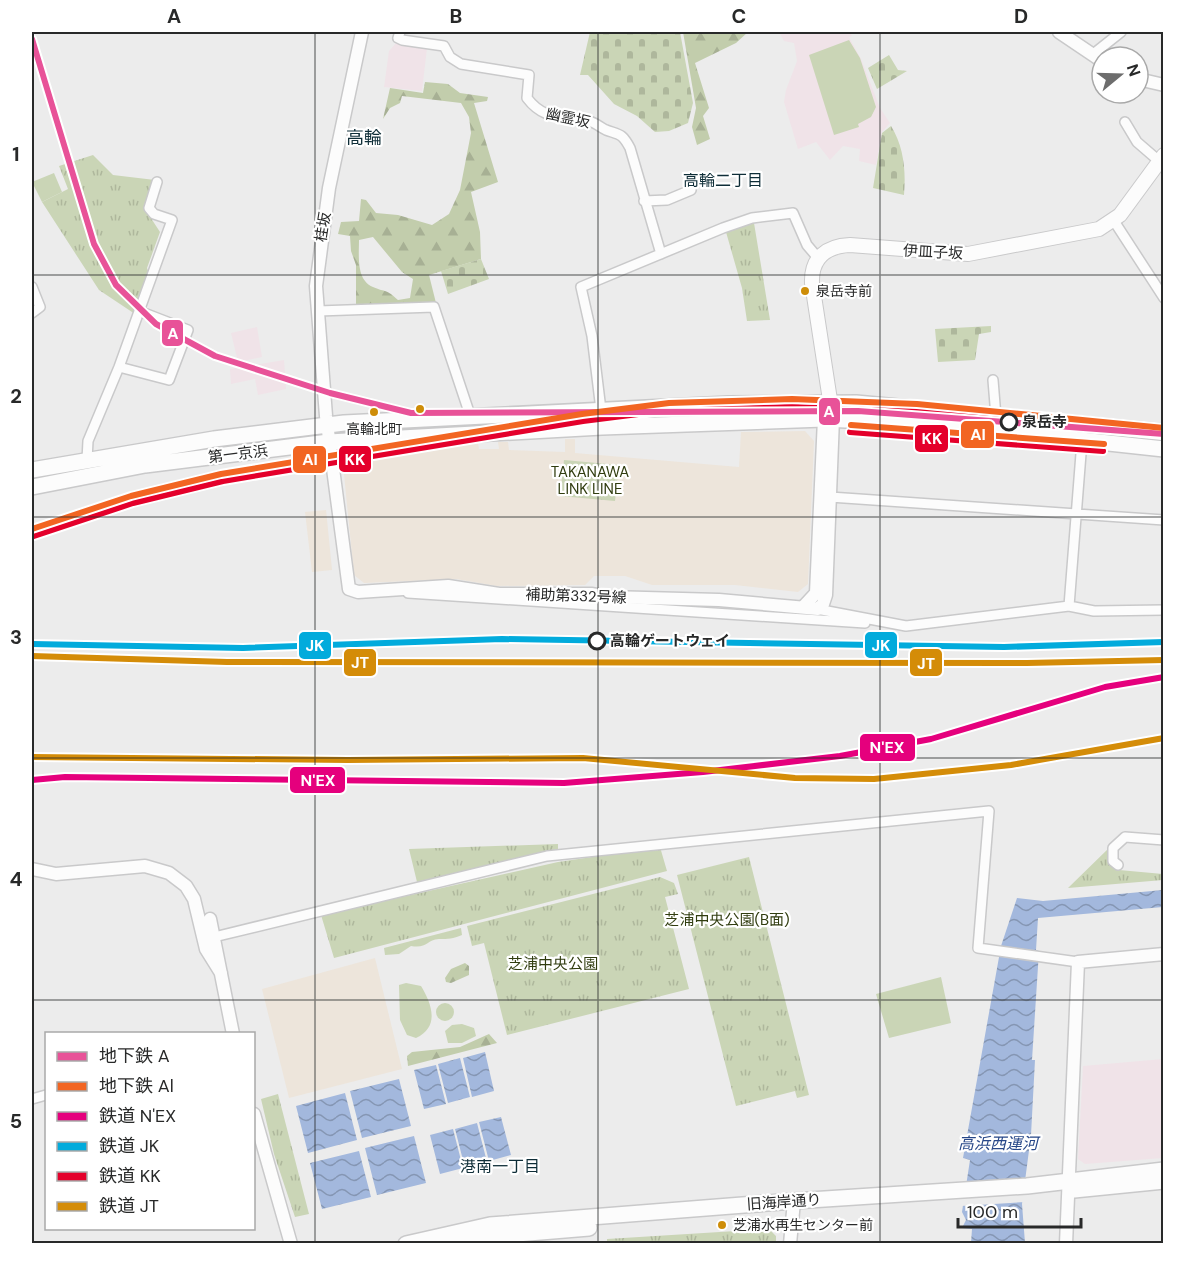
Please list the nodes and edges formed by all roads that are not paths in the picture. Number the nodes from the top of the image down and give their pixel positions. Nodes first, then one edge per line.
1 (362, 32) edge
2 (400, 32) edge
3 (1059, 32) edge
4 (1121, 32) edge
5 (1109, 45) edge
6 (1090, 53) edge
7 (1125, 122) dead end
8 (1161, 158) edge
9 (157, 182) dead end
10 (691, 190) dead end
11 (644, 201) junction
12 (1114, 221) junction
13 (661, 254) junction
14 (818, 258) junction
15 (32, 287) edge
16 (1164, 298) edge
17 (140, 311) junction
18 (318, 311) junction
19 (32, 313) edge
20 (119, 367) junction
21 (993, 380) dead end
22 (830, 403) junction
23 (601, 410) junction
24 (470, 415) junction
25 (996, 417) junction
26 (829, 418) junction
27 (379, 421) junction
28 (327, 425) junction
29 (1164, 432) edge
30 (381, 439) junction
31 (1082, 441) junction
32 (329, 442) junction
33 (1164, 449) edge
34 (87, 460) junction
35 (32, 470) edge
36 (32, 487) edge
37 (1076, 516) junction
38 (1164, 520) edge
39 (349, 590) junction
40 (1069, 606) junction
41 (1164, 610) edge
42 (906, 626) junction
43 (1164, 840) edge
44 (1119, 865) dead end
45 (32, 869) edge
46 (210, 919) dead end
47 (214, 937) junction
48 (1164, 954) edge
49 (1078, 962) junction
50 (221, 973) junction
51 (233, 1032) edge
52 (255, 1118) edge
53 (1164, 1170) edge
54 (1164, 1181) edge
55 (1069, 1185) junction
56 (793, 1206) junction
57 (291, 1244) edge
58 (406, 1244) edge
59 (452, 1244) edge
60 (790, 1244) edge
61 (1066, 1244) edge

1 - 18 street, 桂坂
2 - 11 street, 幽霊坂
3 - 6 street
4 - 5 street
7 - 8 street
8 - 12 main road
9 - 17 street
10 - 11 street
11 - 13 street, 幽霊坂
12 - 14 main road, 伊皿子坂
12 - 16 street
13 - 14 street
13 - 23 street
14 - 22 main road
15 - 19 street
17 - 20 street
17 - 20 street
18 - 24 street
18 - 28 street, 桂坂
20 - 34 street
21 - 25 street
22 - 23 main road, 第一京浜
22 - 25 main road, 第一京浜
22 - 26 main road
23 - 24 main road, 第一京浜
24 - 27 main road, 第一京浜
25 - 29 main road, 第一京浜
26 - 30 main road, 第一京浜
26 - 31 main road, 第一京浜
26 - 37 street
26 - 39 street, 補助第332号線
26 - 42 street
27 - 28 main road, 第一京浜
27 - 30 main road
28 - 32 street, 桂坂
28 - 34 main road, 第一京浜
30 - 32 main road, 第一京浜
31 - 33 main road, 第一京浜
31 - 37 street
32 - 36 main road, 第一京浜
32 - 39 street, 桂坂
34 - 35 main road, 第一京浜
37 - 38 street
37 - 40 street
39 - 42 street
40 - 41 street
40 - 42 street
43 - 44 street
45 - 50 street
46 - 47 street
47 - 49 street
47 - 50 street
48 - 49 street
49 - 55 street
50 - 51 street
52 - 57 street
53 - 55 main road, 旧海岸通り
54 - 55 main road, 旧海岸通り
55 - 56 main road, 旧海岸通り
55 - 61 street
56 - 58 main road, 旧海岸通り
56 - 59 main road, 旧海岸通り
56 - 60 street

